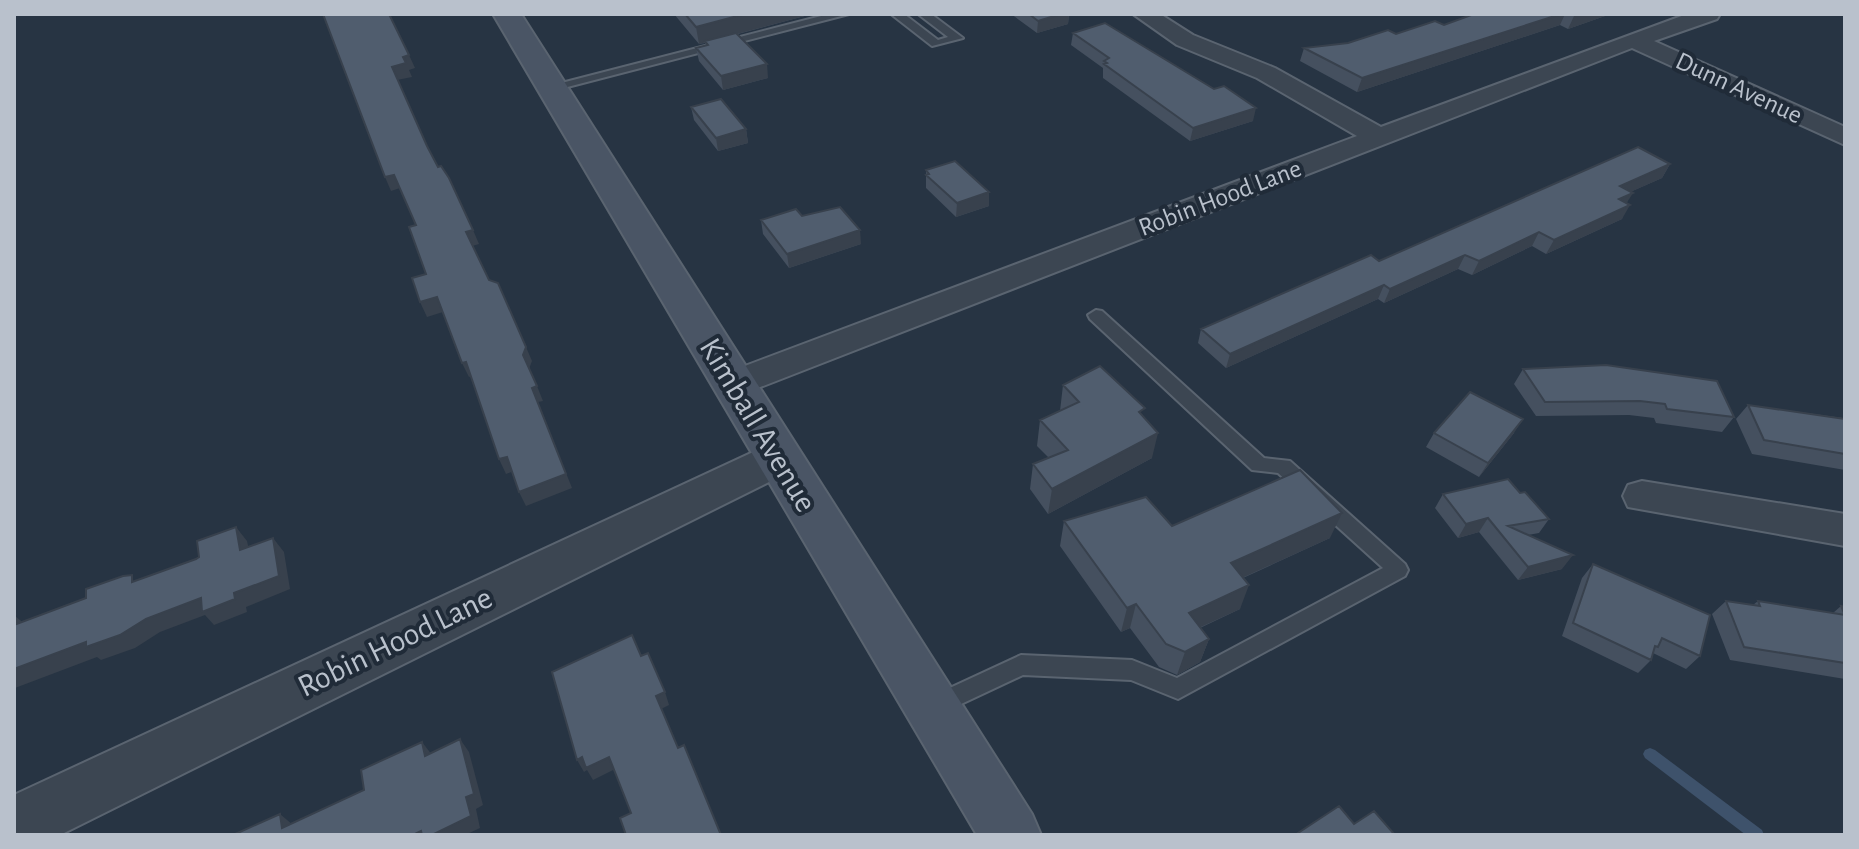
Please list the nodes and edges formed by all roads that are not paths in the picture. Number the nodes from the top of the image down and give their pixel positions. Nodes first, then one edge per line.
1 (507, 14) edge
2 (843, 14) edge
3 (897, 14) edge
4 (924, 14) edge
5 (1144, 14) edge
6 (1687, 17) edge
7 (1633, 40) junction
8 (552, 87) junction
9 (1379, 137) junction
10 (1845, 137) edge
11 (1096, 315) dead end
12 (733, 384) junction
13 (777, 458) junction
14 (1642, 496) dead end
15 (1845, 530) edge
16 (931, 707) junction
17 (14, 826) edge
18 (1011, 835) edge

1 - 8 main road, Kimball Avenue
2 - 8 lane
3 - 4 lane
5 - 9 street
6 - 7 street, Robin Hood Lane
7 - 9 street, Robin Hood Lane
7 - 10 street, Dunn Avenue
8 - 12 main road, Kimball Avenue
9 - 12 street, Robin Hood Lane
11 - 16 lane
12 - 13 main road, Kimball Avenue
13 - 16 main road, Kimball Avenue
13 - 17 street, Robin Hood Lane
14 - 15 street
16 - 18 main road, Kimball Avenue

